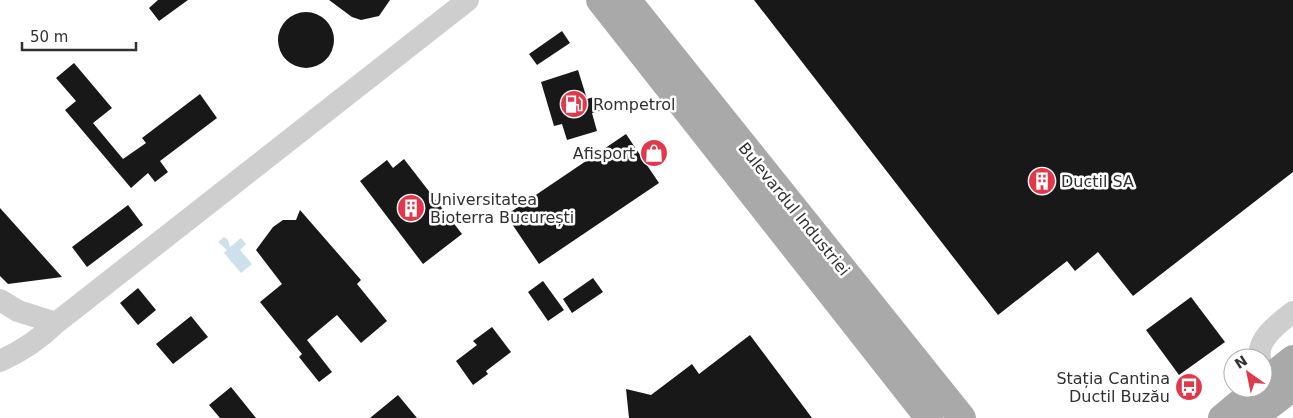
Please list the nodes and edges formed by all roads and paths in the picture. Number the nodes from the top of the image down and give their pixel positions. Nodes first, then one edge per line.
1 (468, 0) edge
2 (600, 0) edge
3 (627, 0) edge
4 (0, 300) edge
5 (1293, 312) edge
6 (56, 322) junction
7 (1262, 348) edge
8 (1293, 359) edge
9 (0, 361) edge
10 (1273, 370) edge
11 (1293, 387) edge
12 (1241, 398) edge
13 (929, 418) edge
14 (962, 418) edge
15 (1222, 418) edge
16 (1253, 418) edge

1 - 6 street
2 - 13 main road, Bulevardul Industriei
3 - 14 main road, Bulevardul Industriei
4 - 6 street
5 - 7 street
6 - 9 street
8 - 10 main road
11 - 16 main road
12 - 15 main road

